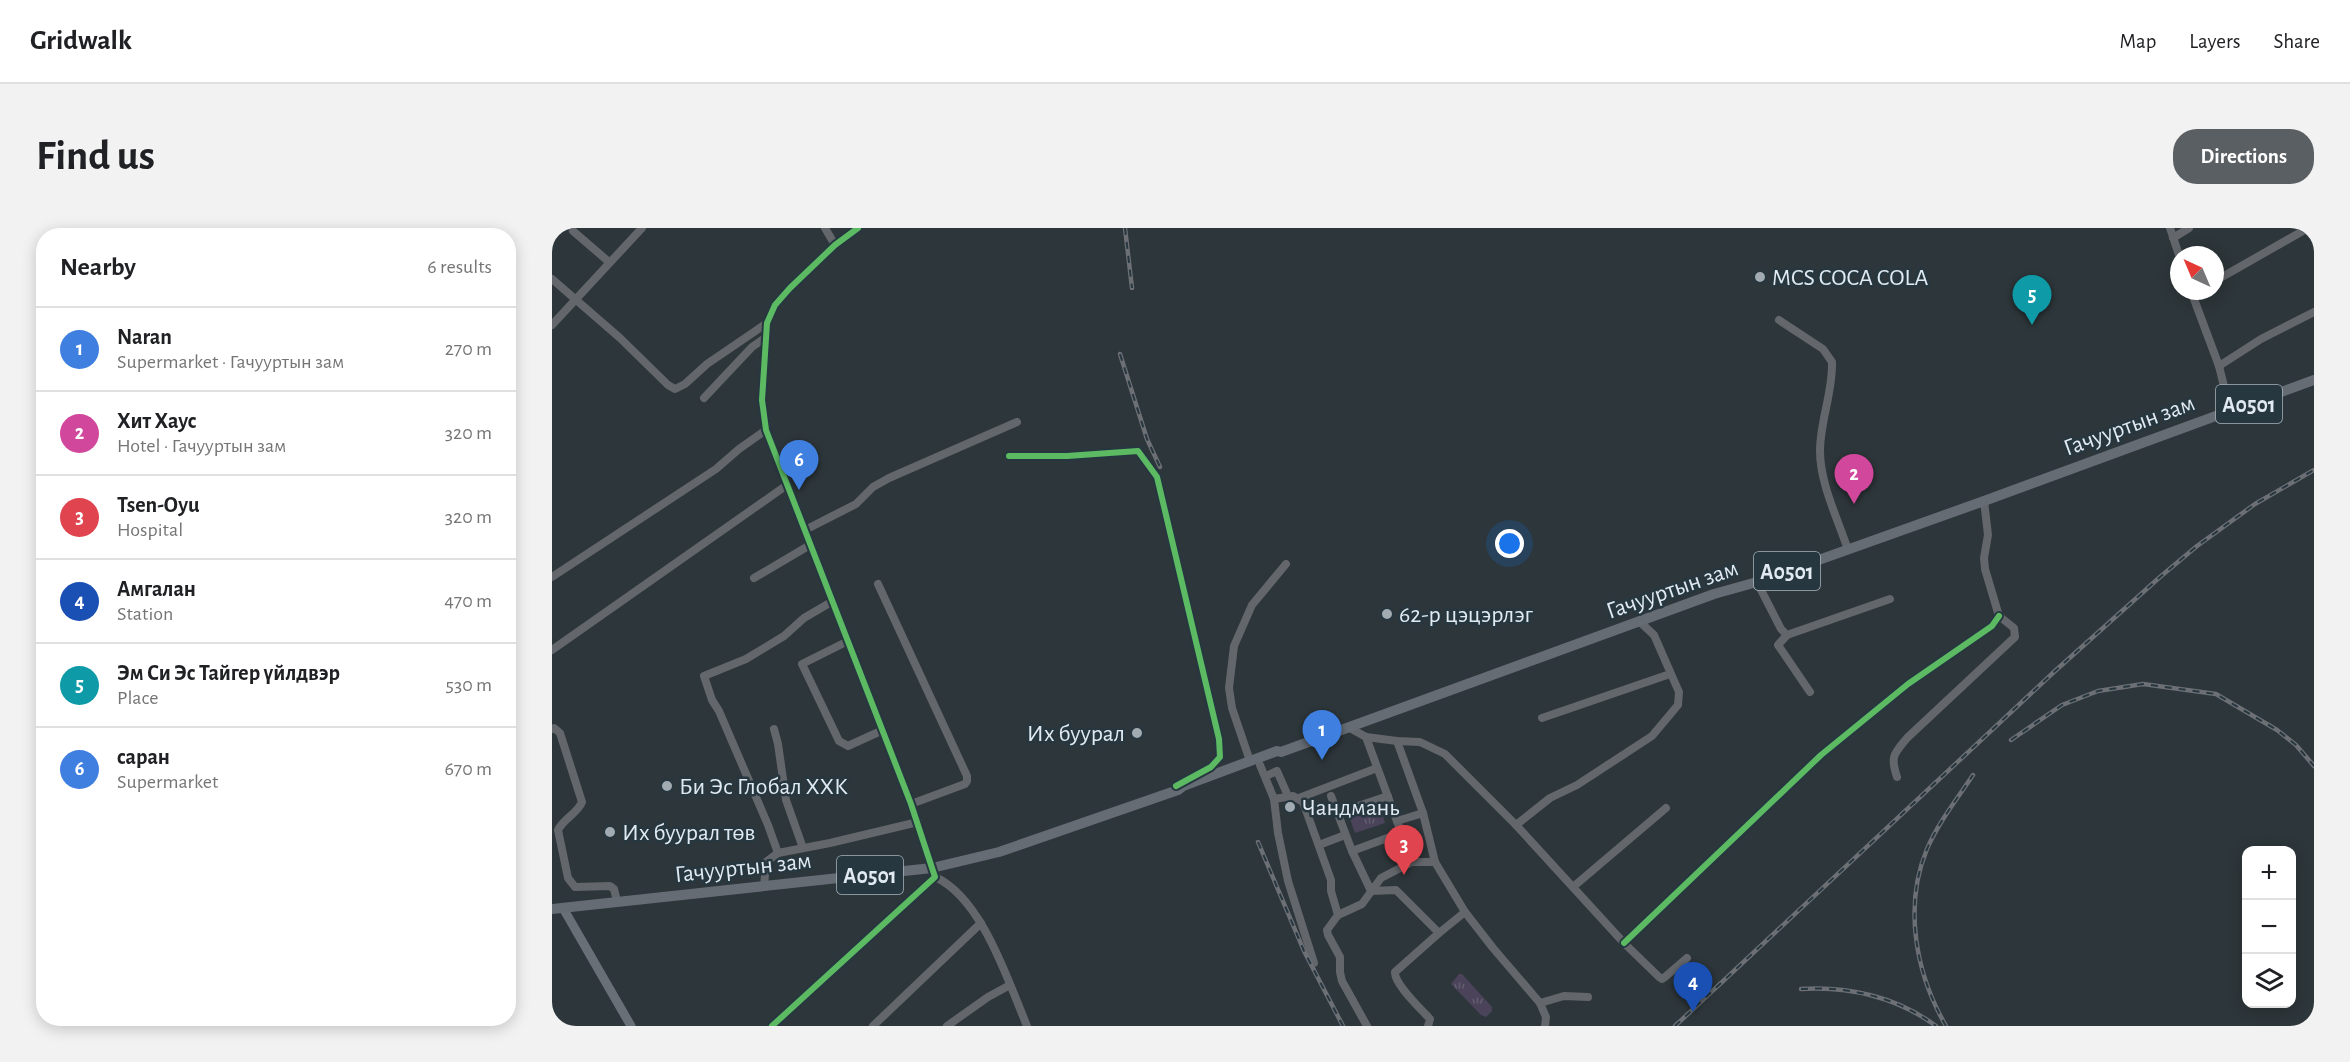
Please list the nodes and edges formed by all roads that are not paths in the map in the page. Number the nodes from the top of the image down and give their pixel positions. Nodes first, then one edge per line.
1 (642, 228) edge
2 (825, 228) edge
3 (858, 228) edge
4 (2169, 228) edge
5 (2189, 228) edge
6 (2308, 228) edge
7 (573, 231) dead end
8 (2173, 238) junction
9 (835, 245) junction
10 (2176, 246) edge
11 (609, 262) junction
12 (2224, 276) edge
13 (552, 279) edge
14 (2197, 300) edge
15 (576, 301) junction
16 (2314, 312) edge
17 (1779, 320) dead end
18 (767, 323) junction
19 (552, 325) edge
20 (765, 338) junction
21 (2219, 366) junction
22 (2314, 380) edge
23 (705, 398) dead end
24 (2230, 411) junction
25 (1017, 422) dead end
26 (766, 430) junction
27 (1009, 456) dead end
28 (787, 485) junction
29 (1984, 501) junction
30 (805, 530) junction
31 (810, 545) junction
32 (1848, 550) junction
33 (1286, 564) dead end
34 (552, 578) edge
35 (754, 578) dead end
36 (1758, 582) junction
37 (878, 584) dead end
38 (1890, 598) dead end
39 (833, 601) junction
40 (1999, 616) junction
41 (1640, 622) junction
42 (1787, 635) junction
43 (848, 641) junction
44 (552, 650) edge
45 (1670, 674) junction
46 (1810, 692) dead end
47 (1542, 718) dead end
48 (1348, 727) junction
49 (552, 729) edge
50 (774, 729) dead end
51 (883, 730) junction
52 (1366, 737) junction
53 (1396, 741) junction
54 (1255, 763) junction
55 (1377, 768) junction
56 (1266, 776) junction
57 (1897, 777) dead end
58 (1177, 788) junction
59 (1288, 796) junction
60 (1331, 796) dead end
61 (1388, 796) junction
62 (1299, 798) junction
63 (1274, 799) junction
64 (911, 804) junction
65 (1666, 808) dead end
66 (1338, 813) junction
67 (1423, 813) junction
68 (1397, 821) junction
69 (918, 822) junction
70 (1516, 825) junction
71 (1401, 833) junction
72 (1345, 835) junction
73 (1319, 845) junction
74 (803, 848) junction
75 (1352, 851) junction
76 (778, 853) junction
77 (1412, 862) junction
78 (1435, 862) junction
79 (934, 872) junction
80 (764, 887) junction
81 (1573, 887) junction
82 (1371, 891) junction
83 (617, 902) junction
84 (558, 909) edge
85 (1465, 912) junction
86 (1338, 915) junction
87 (981, 923) junction
88 (1439, 933) junction
89 (1624, 943) junction
90 (1687, 958) dead end
91 (1314, 963) dead end
92 (1010, 985) junction
93 (1588, 997) dead end
94 (1540, 1003) junction
95 (631, 1026) edge
96 (772, 1026) edge
97 (873, 1026) edge
98 (947, 1026) edge
99 (1027, 1026) edge
100 (1367, 1026) edge
101 (1428, 1026) edge
102 (1545, 1026) edge

1 - 11 street
2 - 9 street
3 - 9 street
4 - 8 street
5 - 8 street
6 - 12 street
7 - 11 street
8 - 10 street
9 - 18 street
11 - 15 street
13 - 15 street
14 - 21 street
15 - 18 street
15 - 19 street
16 - 21 street
17 - 32 street
18 - 20 street
20 - 23 street
20 - 26 street
21 - 24 street
22 - 24 highway, Гачууртын зам / A0501
24 - 29 highway, Гачууртын зам / A0501
25 - 30 street
26 - 28 street
26 - 34 street
27 - 58 street
28 - 30 street
28 - 44 street
29 - 32 highway, Гачууртын зам / A0501
29 - 40 street
30 - 31 street
31 - 35 street
31 - 39 street
32 - 36 highway, Гачууртын зам / A0501
33 - 54 street
36 - 41 highway, Гачууртын зам / A0501
36 - 42 street
37 - 64 street
38 - 42 street
39 - 43 street
39 - 76 street
40 - 57 street
40 - 89 street
41 - 45 street
41 - 48 highway, Гачууртын зам / A0501
42 - 46 street
43 - 51 street
43 - 51 street
45 - 47 street
45 - 70 street
48 - 52 street
48 - 54 highway, Гачууртын зам / A0501
49 - 83 street
50 - 74 street
51 - 64 street
52 - 53 street
52 - 55 street
53 - 67 street
53 - 70 street
54 - 56 street
54 - 58 highway, Гачууртын зам / A0501
55 - 61 street
55 - 62 street
56 - 59 street
56 - 63 street
58 - 79 highway, Гачууртын зам / A0501
59 - 62 street
59 - 63 street
60 - 66 street
61 - 66 street
61 - 68 street
62 - 73 street
63 - 91 street
64 - 69 street
65 - 81 street
66 - 72 street
67 - 68 street
67 - 78 street
68 - 71 street
69 - 74 street
69 - 79 street
70 - 81 street
71 - 75 street
71 - 77 street
72 - 73 street
72 - 75 street
73 - 86 street
74 - 76 street
75 - 82 street
76 - 80 street
77 - 78 street
77 - 82 street
78 - 85 street
79 - 80 highway, Гачууртын зам / A0501
79 - 87 street
79 - 96 street
80 - 83 highway, Гачууртын зам / A0501
81 - 89 street
82 - 86 street
82 - 88 street
83 - 84 highway, Гачууртын зам / A0501
84 - 95 main road
85 - 88 street
85 - 94 street
86 - 100 street
87 - 92 street
87 - 97 street
88 - 101 street
89 - 90 street
92 - 98 street
92 - 99 street
93 - 94 street
94 - 102 street

